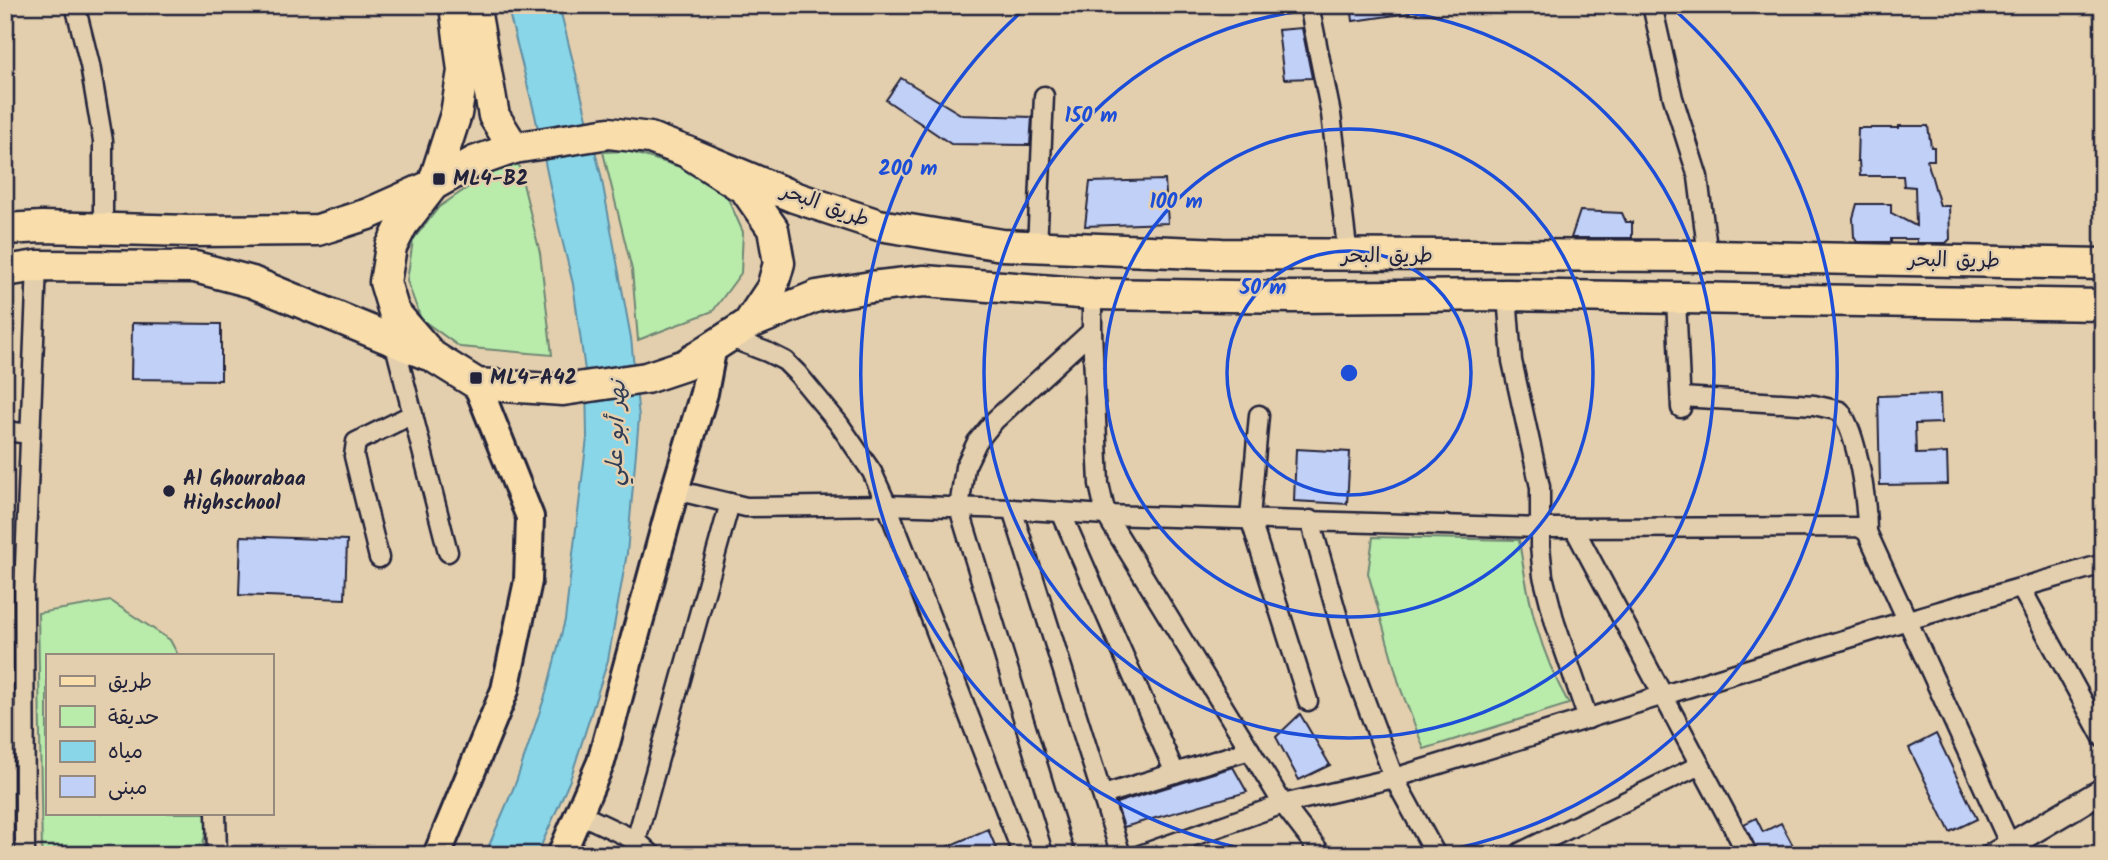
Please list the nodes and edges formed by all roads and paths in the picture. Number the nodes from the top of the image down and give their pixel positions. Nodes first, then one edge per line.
1 (75, 5) edge
2 (455, 5) edge
3 (474, 5) edge
4 (1309, 5) edge
5 (1652, 5) edge
6 (1044, 96) dead end
7 (514, 148) junction
8 (687, 152) junction
9 (433, 185) junction
10 (5, 229) edge
11 (103, 229) junction
12 (1037, 247) junction
13 (1348, 256) junction
14 (1708, 256) junction
15 (2103, 264) edge
16 (37, 266) junction
17 (5, 271) edge
18 (1093, 293) junction
19 (1507, 295) junction
20 (1676, 299) junction
21 (2103, 305) edge
22 (1092, 331) junction
23 (730, 335) junction
24 (394, 341) junction
25 (432, 356) junction
26 (477, 384) junction
27 (413, 414) junction
28 (1259, 415) dead end
29 (5, 431) edge
30 (30, 434) junction
31 (674, 489) junction
32 (730, 503) junction
33 (887, 505) junction
34 (959, 508) junction
35 (1013, 509) junction
36 (1061, 512) junction
37 (1106, 515) junction
38 (1250, 518) junction
39 (1310, 520) junction
40 (1541, 528) junction
41 (1574, 528) junction
42 (1867, 532) junction
43 (449, 552) dead end
44 (379, 558) dead end
45 (2103, 564) edge
46 (2021, 588) junction
47 (1908, 620) junction
48 (1663, 697) junction
49 (1308, 701) dead end
50 (1588, 719) junction
51 (2103, 737) edge
52 (14, 741) edge
53 (1250, 750) junction
54 (1700, 765) junction
55 (1175, 773) junction
56 (1394, 778) junction
57 (2103, 790) edge
58 (1103, 795) junction
59 (1283, 804) junction
60 (216, 814) edge
61 (580, 814) junction
62 (634, 848) edge
63 (2002, 850) edge
64 (1521, 852) dead end
65 (24, 855) edge
66 (217, 855) edge
67 (437, 855) edge
68 (561, 855) edge
69 (653, 855) edge
70 (1023, 855) edge
71 (1065, 855) edge
72 (1121, 855) edge
73 (1140, 855) edge
74 (1322, 855) edge
75 (1436, 855) edge
76 (1748, 855) edge

1 - 11 street
2 - 9 highway
3 - 7 highway
4 - 13 street
5 - 14 street
6 - 12 street
7 - 8 highway
7 - 9 highway
8 - 12 highway, طريق البحر
8 - 23 highway
9 - 11 highway
9 - 25 highway
10 - 11 highway
12 - 13 highway, طريق البحر
13 - 14 highway, طريق البحر
14 - 15 highway, طريق البحر
16 - 17 highway
16 - 24 highway
16 - 30 street
18 - 19 highway, طريق البحر
18 - 22 street
18 - 23 highway, طريق البحر
19 - 20 highway, طريق البحر
19 - 40 street
20 - 21 highway, طريق البحر
20 - 42 street
22 - 34 street
22 - 37 street
23 - 26 highway
23 - 31 main road
23 - 33 street
24 - 25 highway
24 - 27 street
25 - 26 highway
26 - 67 main road
27 - 43 street
27 - 44 street
28 - 38 street
29 - 30 street
30 - 52 street
31 - 32 street
31 - 61 main road
32 - 33 street
32 - 62 street
33 - 34 street
33 - 70 street
34 - 35 street
34 - 71 street
35 - 36 street
35 - 58 street
36 - 37 street
36 - 55 street
37 - 38 street
37 - 53 street
38 - 39 street
38 - 49 street
39 - 40 street
39 - 56 street
40 - 41 street
40 - 50 street
41 - 42 street
41 - 48 street
42 - 47 street
45 - 46 street
46 - 47 street
46 - 51 street
47 - 48 street
47 - 63 street
48 - 50 street
48 - 54 street
50 - 56 street
52 - 65 street
53 - 55 street
53 - 59 street
54 - 64 street
54 - 76 street
55 - 58 street
56 - 59 street
56 - 75 street
57 - 63 street
58 - 72 street
59 - 73 street
59 - 74 street
60 - 66 street
61 - 62 street
61 - 68 main road
62 - 69 street

